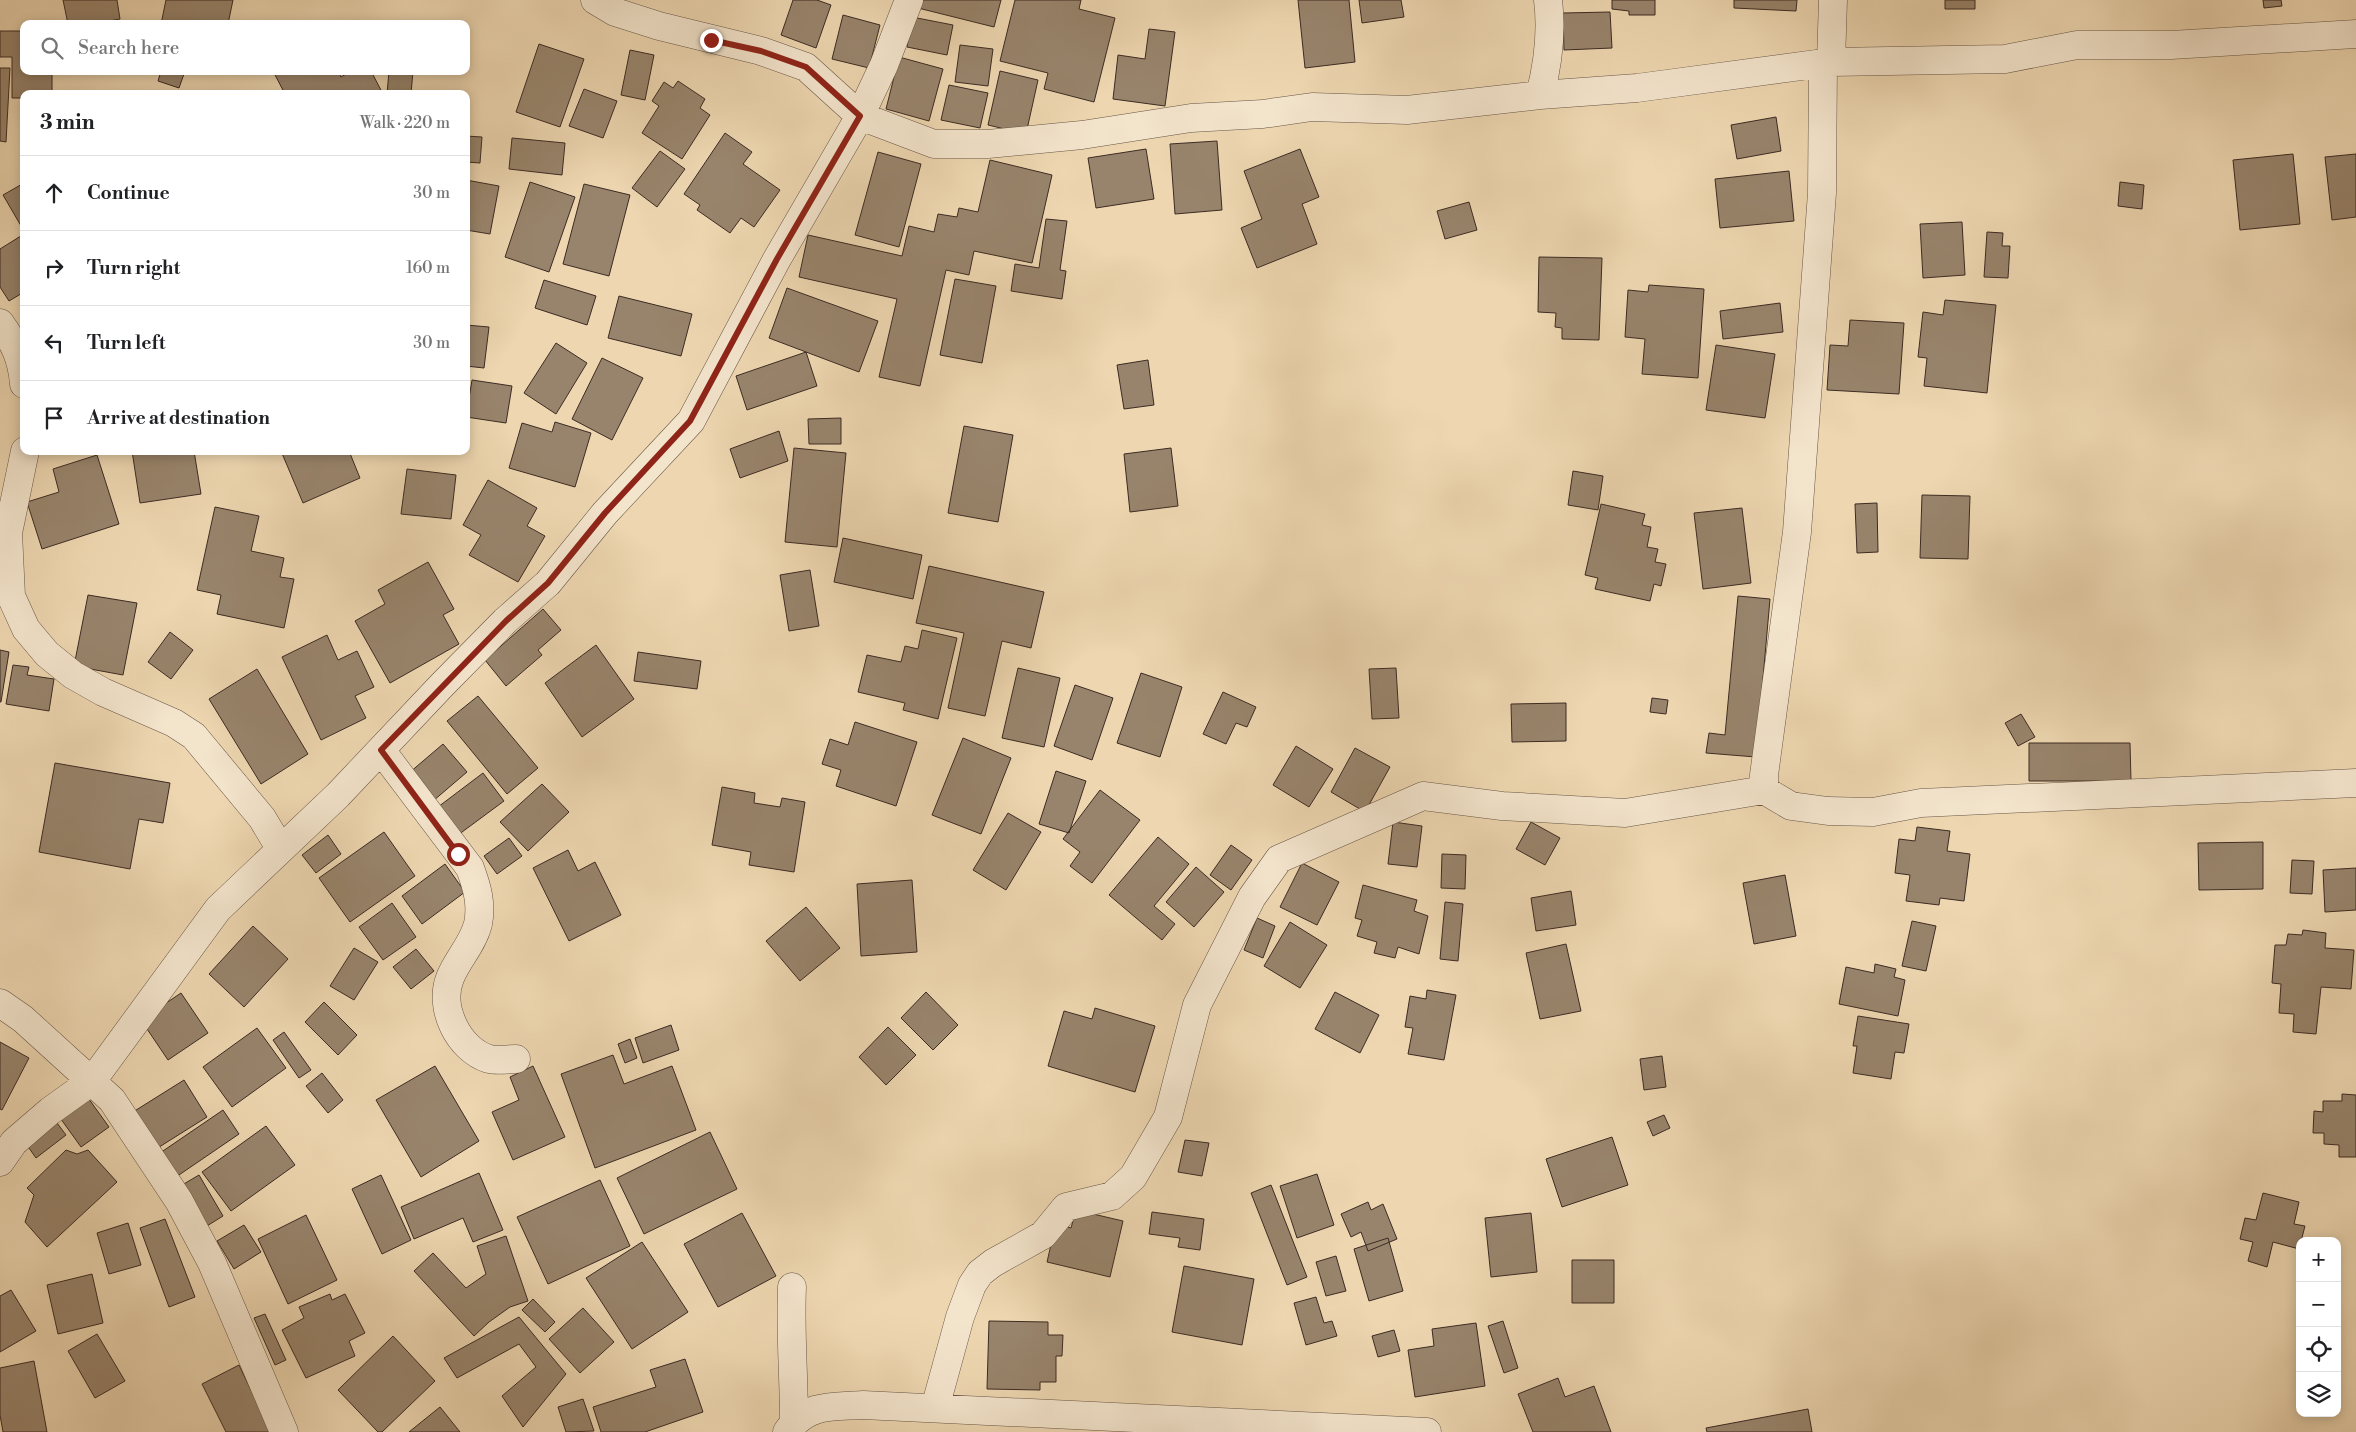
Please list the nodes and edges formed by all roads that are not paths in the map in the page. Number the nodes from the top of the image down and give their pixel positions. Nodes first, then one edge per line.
1 (595, 0) edge
2 (909, 0) edge
3 (1548, 0) edge
4 (1832, 0) edge
5 (2356, 34) edge
6 (1827, 62) junction
7 (1540, 95) junction
8 (860, 116) junction
9 (0, 324) edge
10 (20, 356) edge
11 (24, 455) edge
12 (381, 750) junction
13 (2356, 783) edge
14 (1764, 790) junction
15 (280, 848) junction
16 (0, 1003) edge
17 (516, 1059) dead end
18 (92, 1081) junction
19 (0, 1162) edge
20 (792, 1287) dead end
21 (935, 1408) junction
22 (791, 1427) edge
23 (284, 1432) edge
24 (1427, 1432) edge

1 - 8 street
2 - 8 street
3 - 7 street
4 - 6 street
5 - 6 street
6 - 7 street
6 - 14 street
7 - 8 street
8 - 12 street
9 - 10 street
11 - 15 street
12 - 15 street
12 - 17 street
13 - 14 street
14 - 21 street
15 - 18 street
16 - 18 street
18 - 19 street
18 - 23 street
20 - 22 street
21 - 22 street
21 - 24 street

